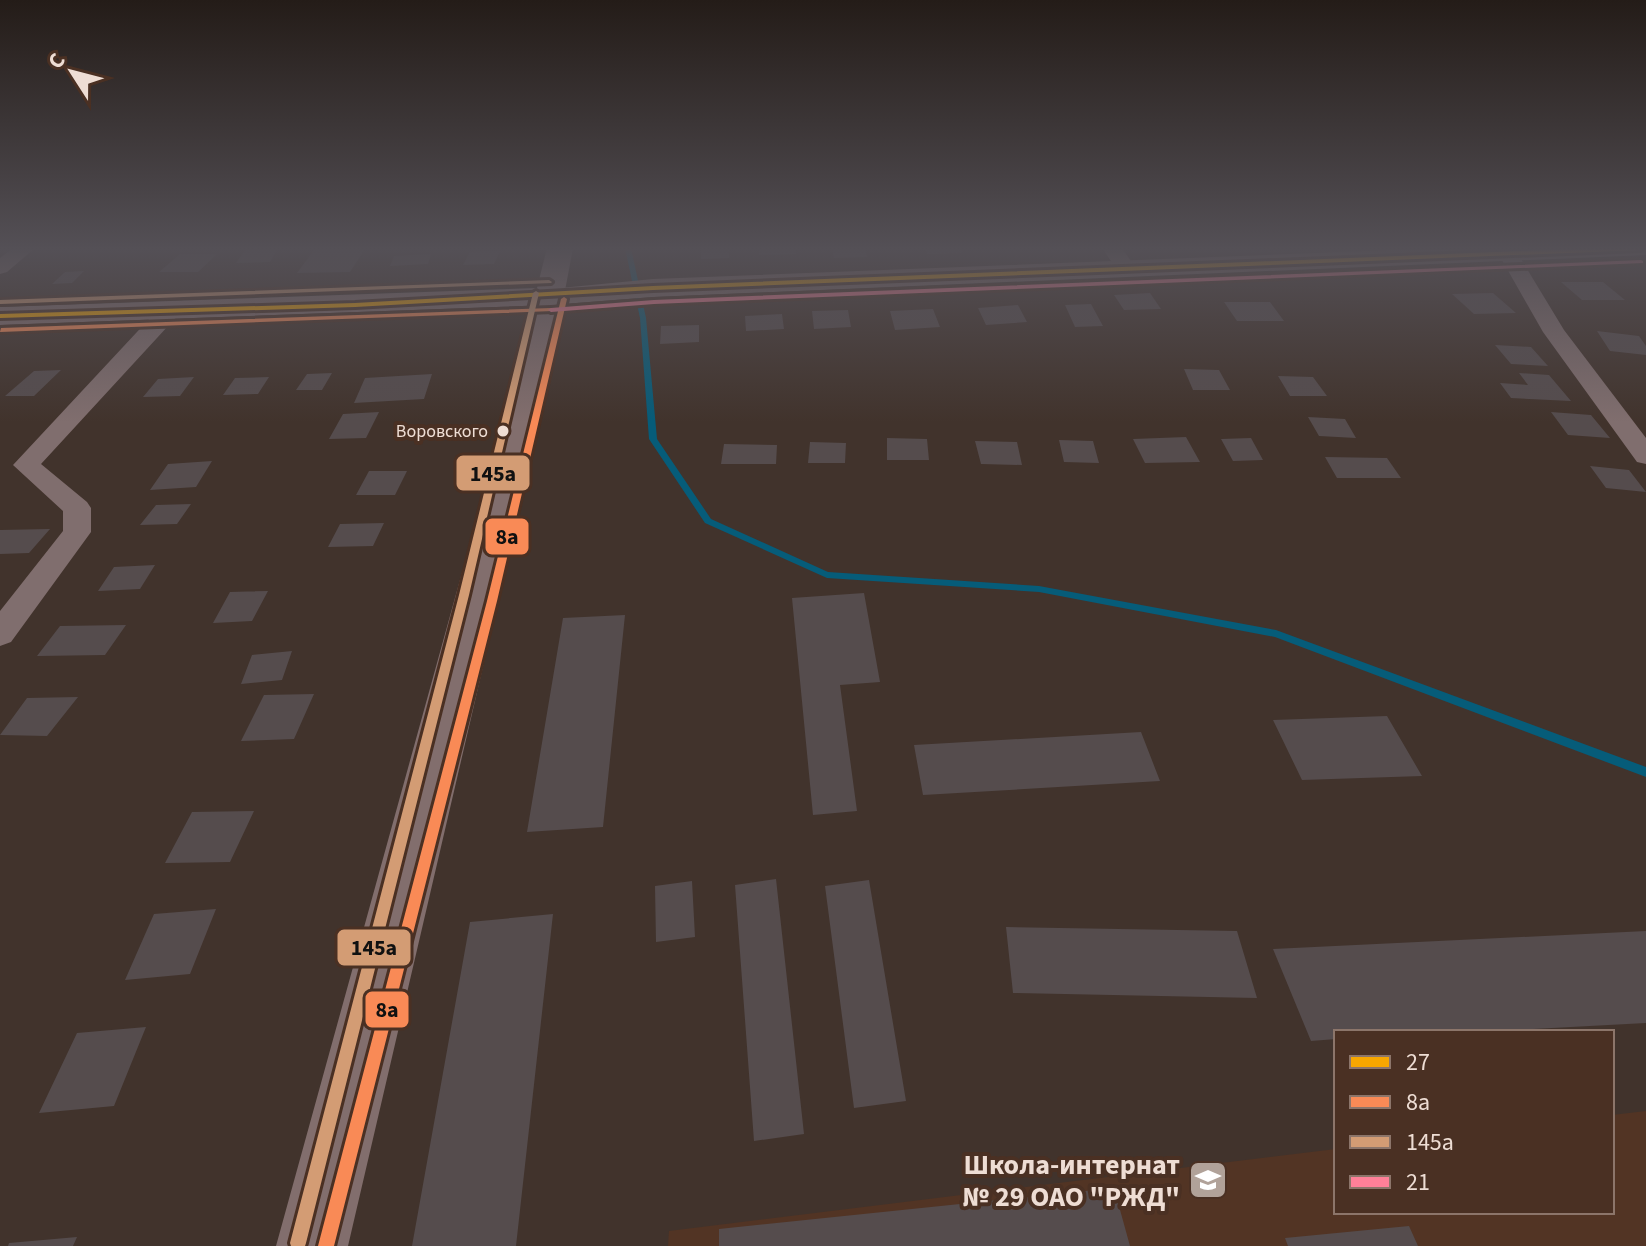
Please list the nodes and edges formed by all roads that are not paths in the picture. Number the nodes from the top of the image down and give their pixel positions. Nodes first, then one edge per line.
1 (230, 306) edge
2 (548, 306) edge
3 (1539, 306) edge
4 (172, 308) junction
5 (0, 316) edge
6 (1646, 456) edge
7 (0, 634) edge
8 (312, 1246) edge

1 - 4 main road
2 - 8 main road
3 - 6 street
4 - 5 main road
4 - 7 street

